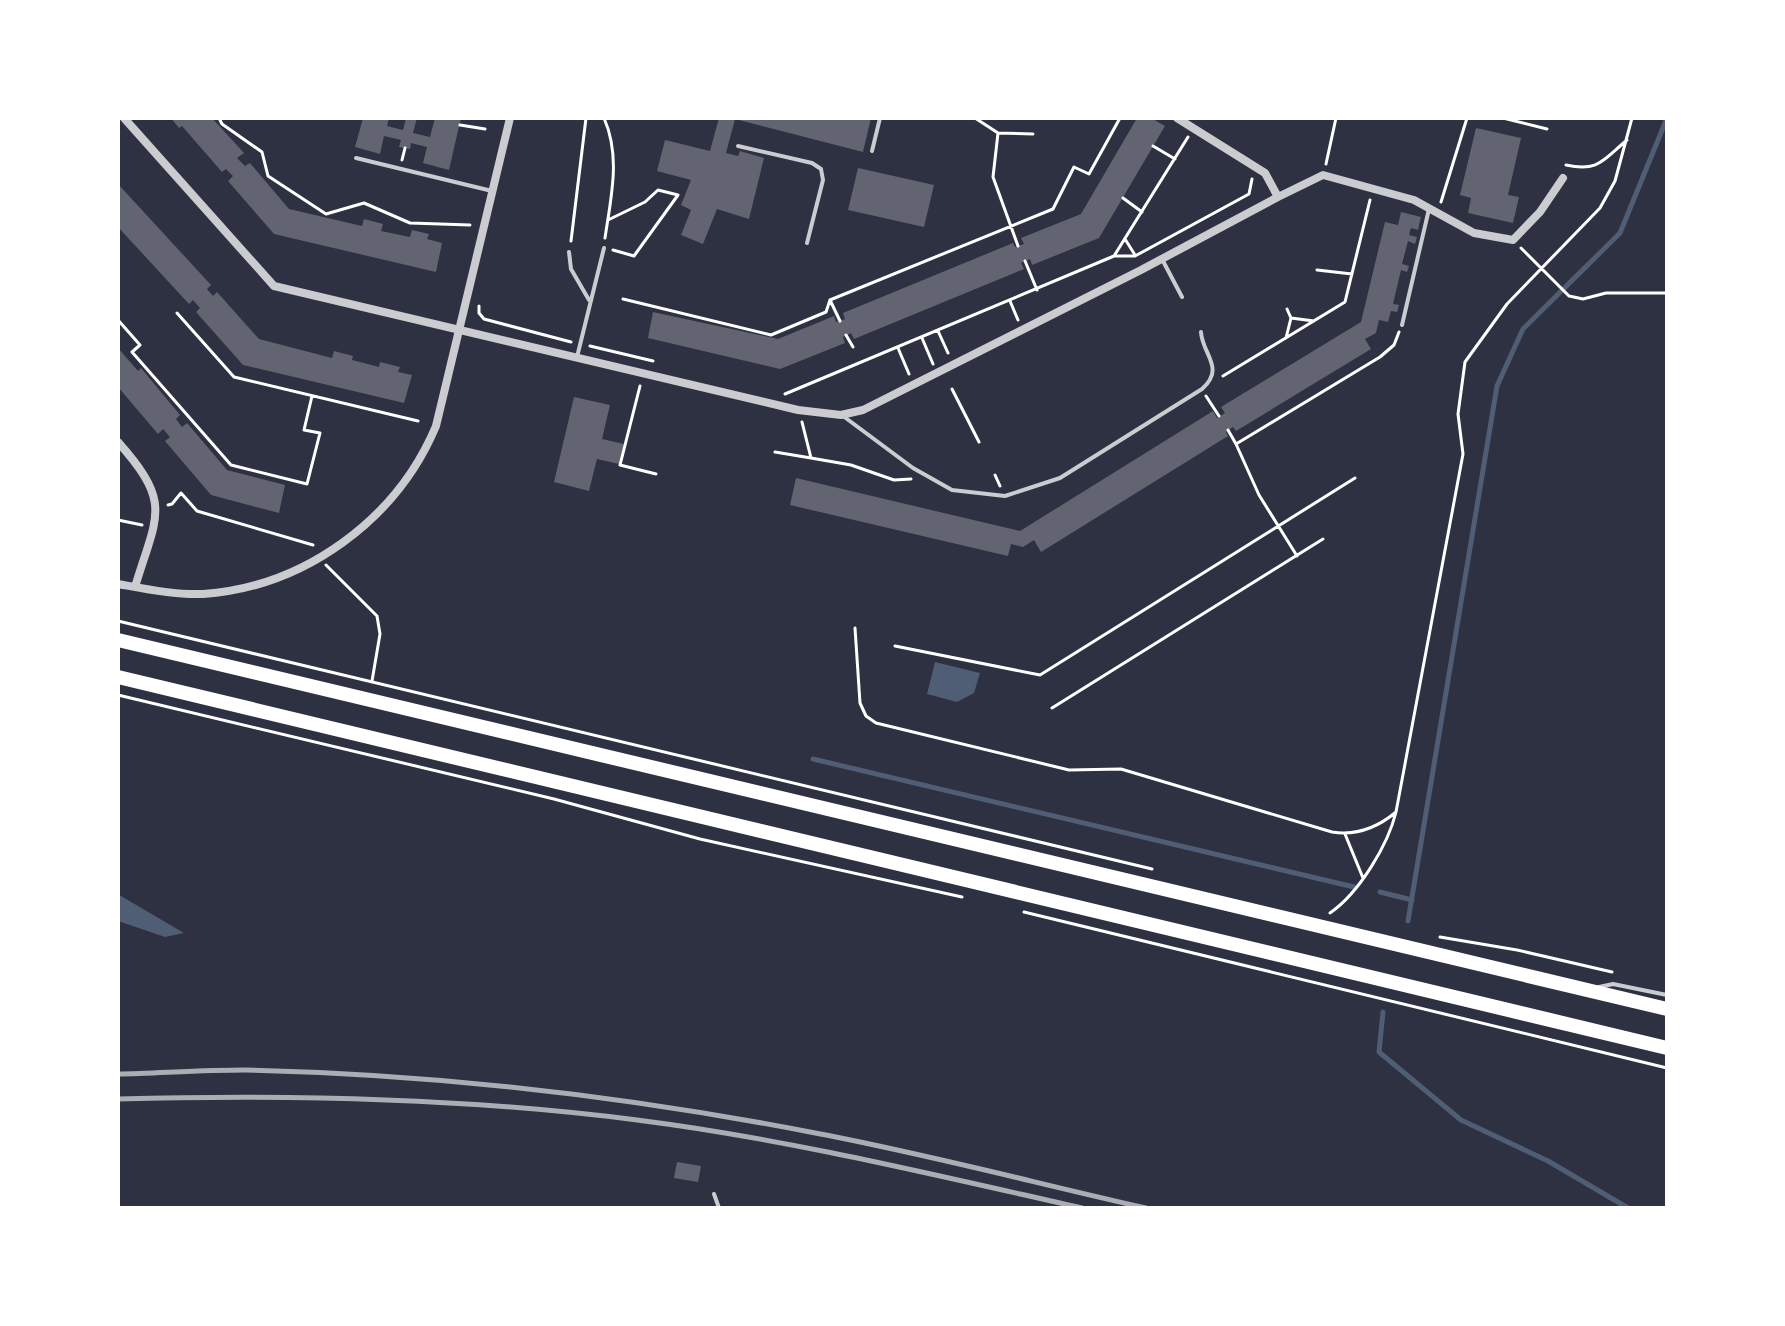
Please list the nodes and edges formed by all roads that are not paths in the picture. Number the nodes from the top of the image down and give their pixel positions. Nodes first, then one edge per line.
1 (124, 118) edge
2 (510, 118) edge
3 (880, 118) edge
4 (1177, 118) edge
5 (738, 146) dead end
6 (872, 151) dead end
7 (356, 158) dead end
8 (1563, 178) dead end
9 (494, 191) junction
10 (1278, 197) junction
11 (1434, 210) junction
12 (807, 243) dead end
13 (604, 248) road end
14 (569, 252) road end
15 (1162, 258) junction
16 (1182, 297) dead end
17 (590, 302) junction
18 (1402, 325) road end
19 (460, 329) junction
20 (1201, 332) dead end
21 (577, 357) junction
22 (841, 415) junction
23 (118, 442) edge
24 (118, 584) edge
25 (135, 587) junction
26 (118, 640) edge
27 (118, 677) edge
28 (1586, 989) junction
29 (1667, 995) edge
30 (1667, 1009) edge
31 (1667, 1048) edge
32 (714, 1194) dead end
33 (719, 1208) edge

1 - 19 street
2 - 9 street
3 - 6 lane
4 - 10 street
5 - 12 lane
7 - 9 lane
8 - 11 street
9 - 19 street
10 - 11 street
10 - 15 street
11 - 18 lane
13 - 17 lane
14 - 17 lane
15 - 16 lane
15 - 22 street
17 - 21 lane
19 - 21 street
19 - 25 street
20 - 22 lane
21 - 22 street
23 - 25 street
24 - 25 street
26 - 28 highway
27 - 31 highway
28 - 29 lane
28 - 30 highway
32 - 33 lane

